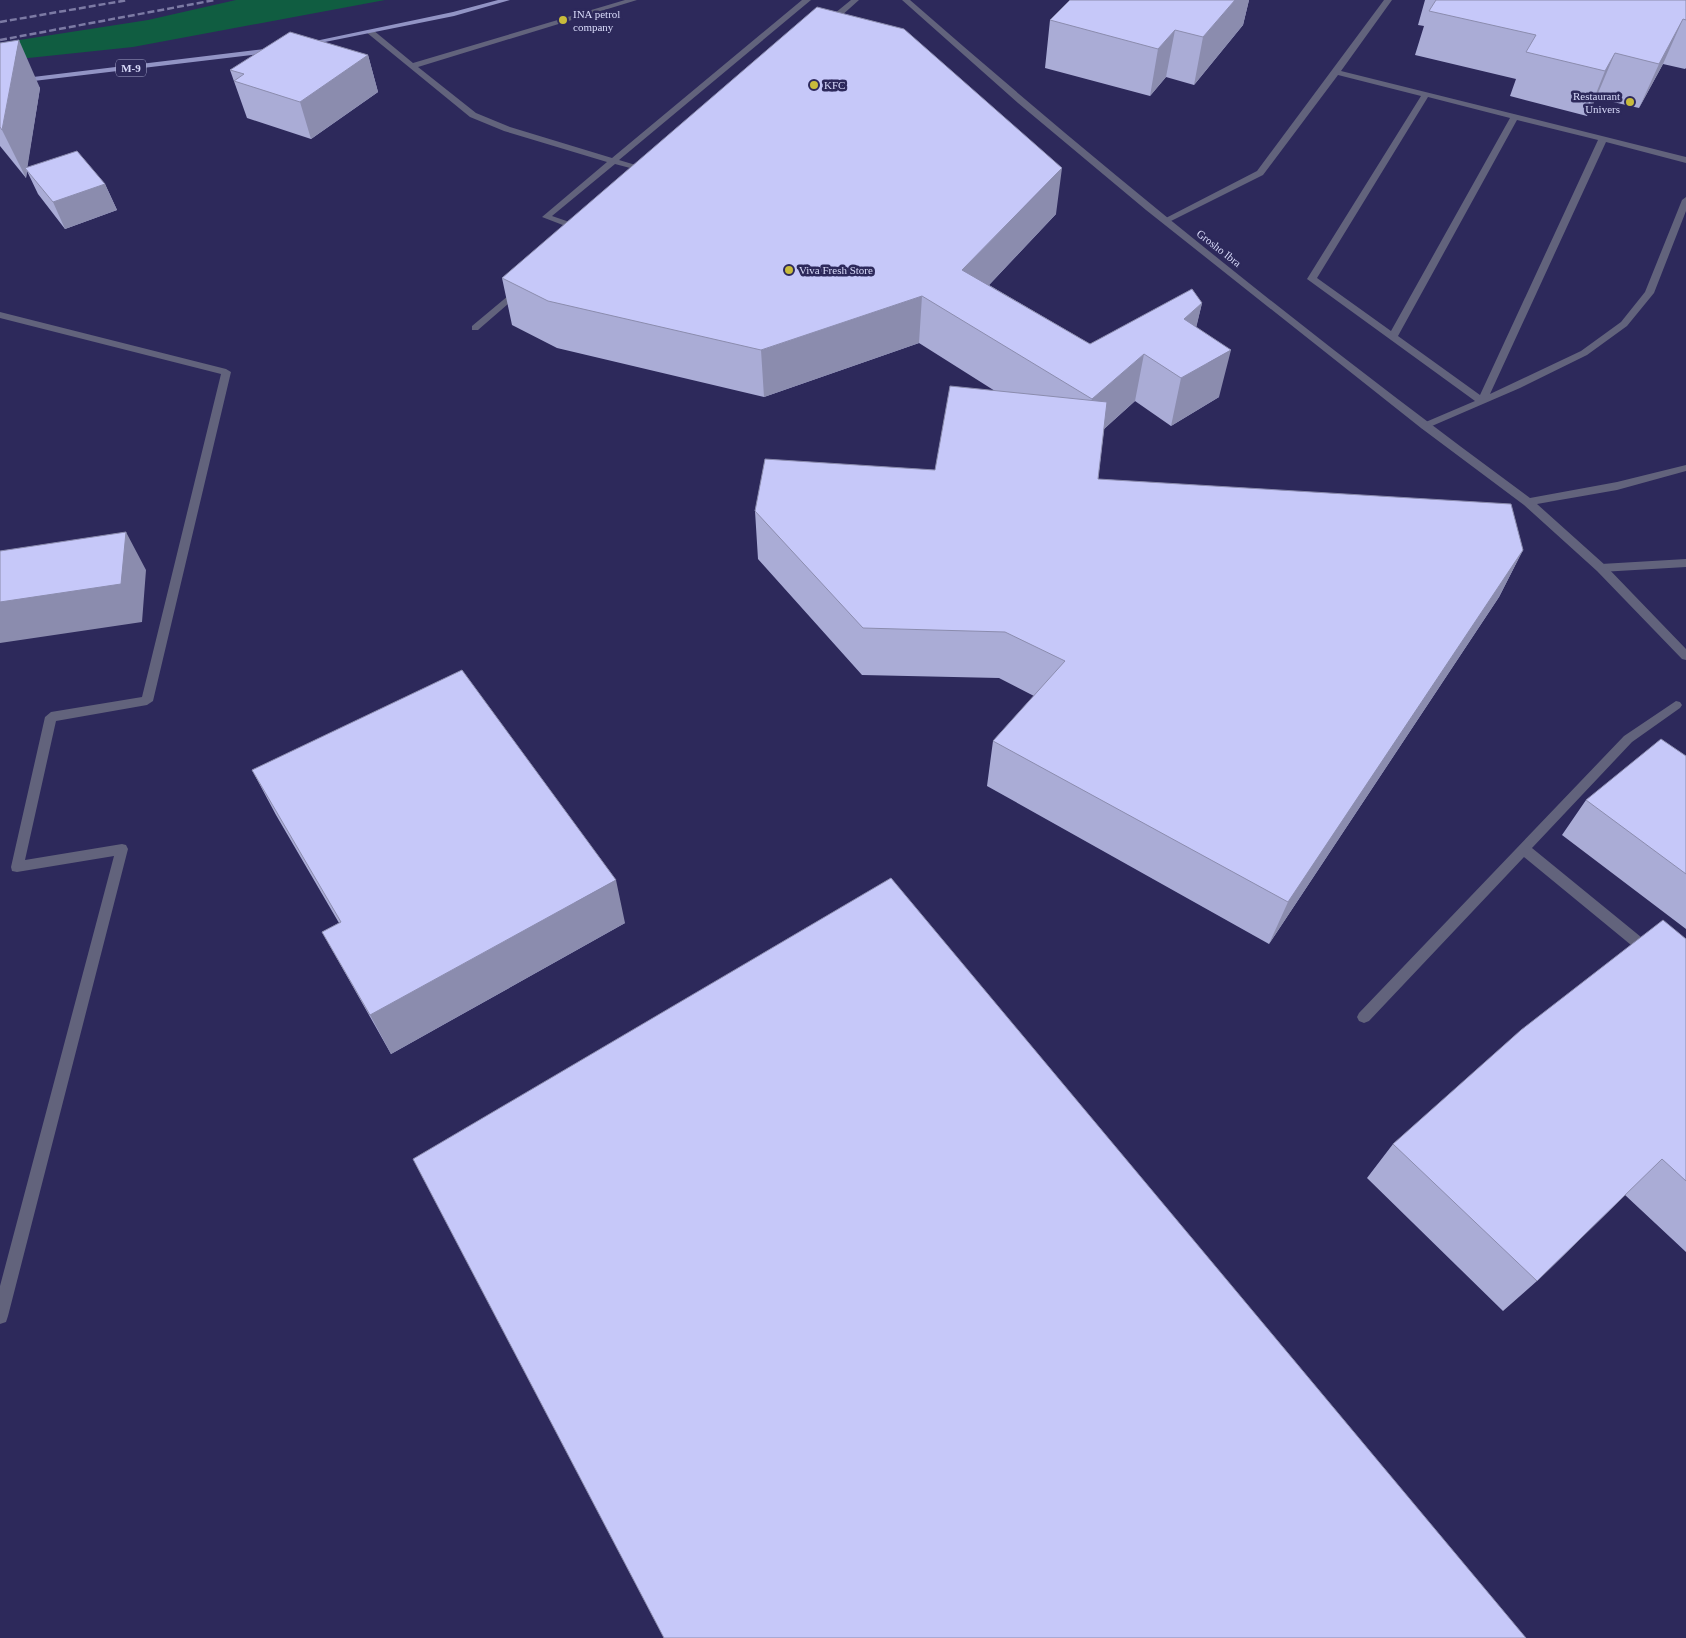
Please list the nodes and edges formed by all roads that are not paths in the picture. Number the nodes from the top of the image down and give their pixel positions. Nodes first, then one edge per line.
1 (506, 0) edge
2 (633, 0) edge
3 (807, 0) edge
4 (855, 0) edge
5 (906, 0) edge
6 (1388, 0) edge
7 (370, 32) junction
8 (818, 32) edge
9 (292, 46) edge
10 (282, 48) edge
11 (412, 66) junction
12 (1336, 72) junction
13 (0, 83) edge
14 (1425, 95) junction
15 (1515, 117) junction
16 (1603, 139) junction
17 (1686, 160) edge
18 (614, 162) junction
19 (648, 180) edge
20 (1686, 200) edge
21 (1166, 220) junction
22 (580, 238) edge
23 (527, 283) edge
24 (0, 315) edge
25 (474, 328) dead end
26 (1393, 337) junction
27 (1482, 401) junction
28 (1425, 426) junction
29 (1686, 468) edge
30 (1528, 502) junction
31 (1686, 563) edge
32 (1600, 568) junction
33 (1686, 656) edge
34 (1676, 705) dead end
35 (1524, 849) junction
36 (1656, 958) edge
37 (1364, 1017) dead end
38 (0, 1316) edge

1 - 7 main road
2 - 11 street
3 - 18 street
4 - 8 street
5 - 21 street, Grosho Ibra
6 - 12 street
7 - 9 main road
7 - 11 street
10 - 13 main road, M-9
11 - 18 street
12 - 14 street
12 - 21 street
14 - 15 street
14 - 26 street
15 - 16 street
15 - 26 street
16 - 17 street
16 - 27 street
18 - 19 street
18 - 22 street
20 - 27 street
21 - 28 street, Grosho Ibra
23 - 25 street
24 - 38 street
26 - 27 street
27 - 28 street
28 - 30 street, Grosho Ibra
29 - 30 street
30 - 32 street, Grosho Ibra
31 - 32 street
32 - 33 street, Grosho Ibra
34 - 35 street
35 - 36 street
35 - 37 street

